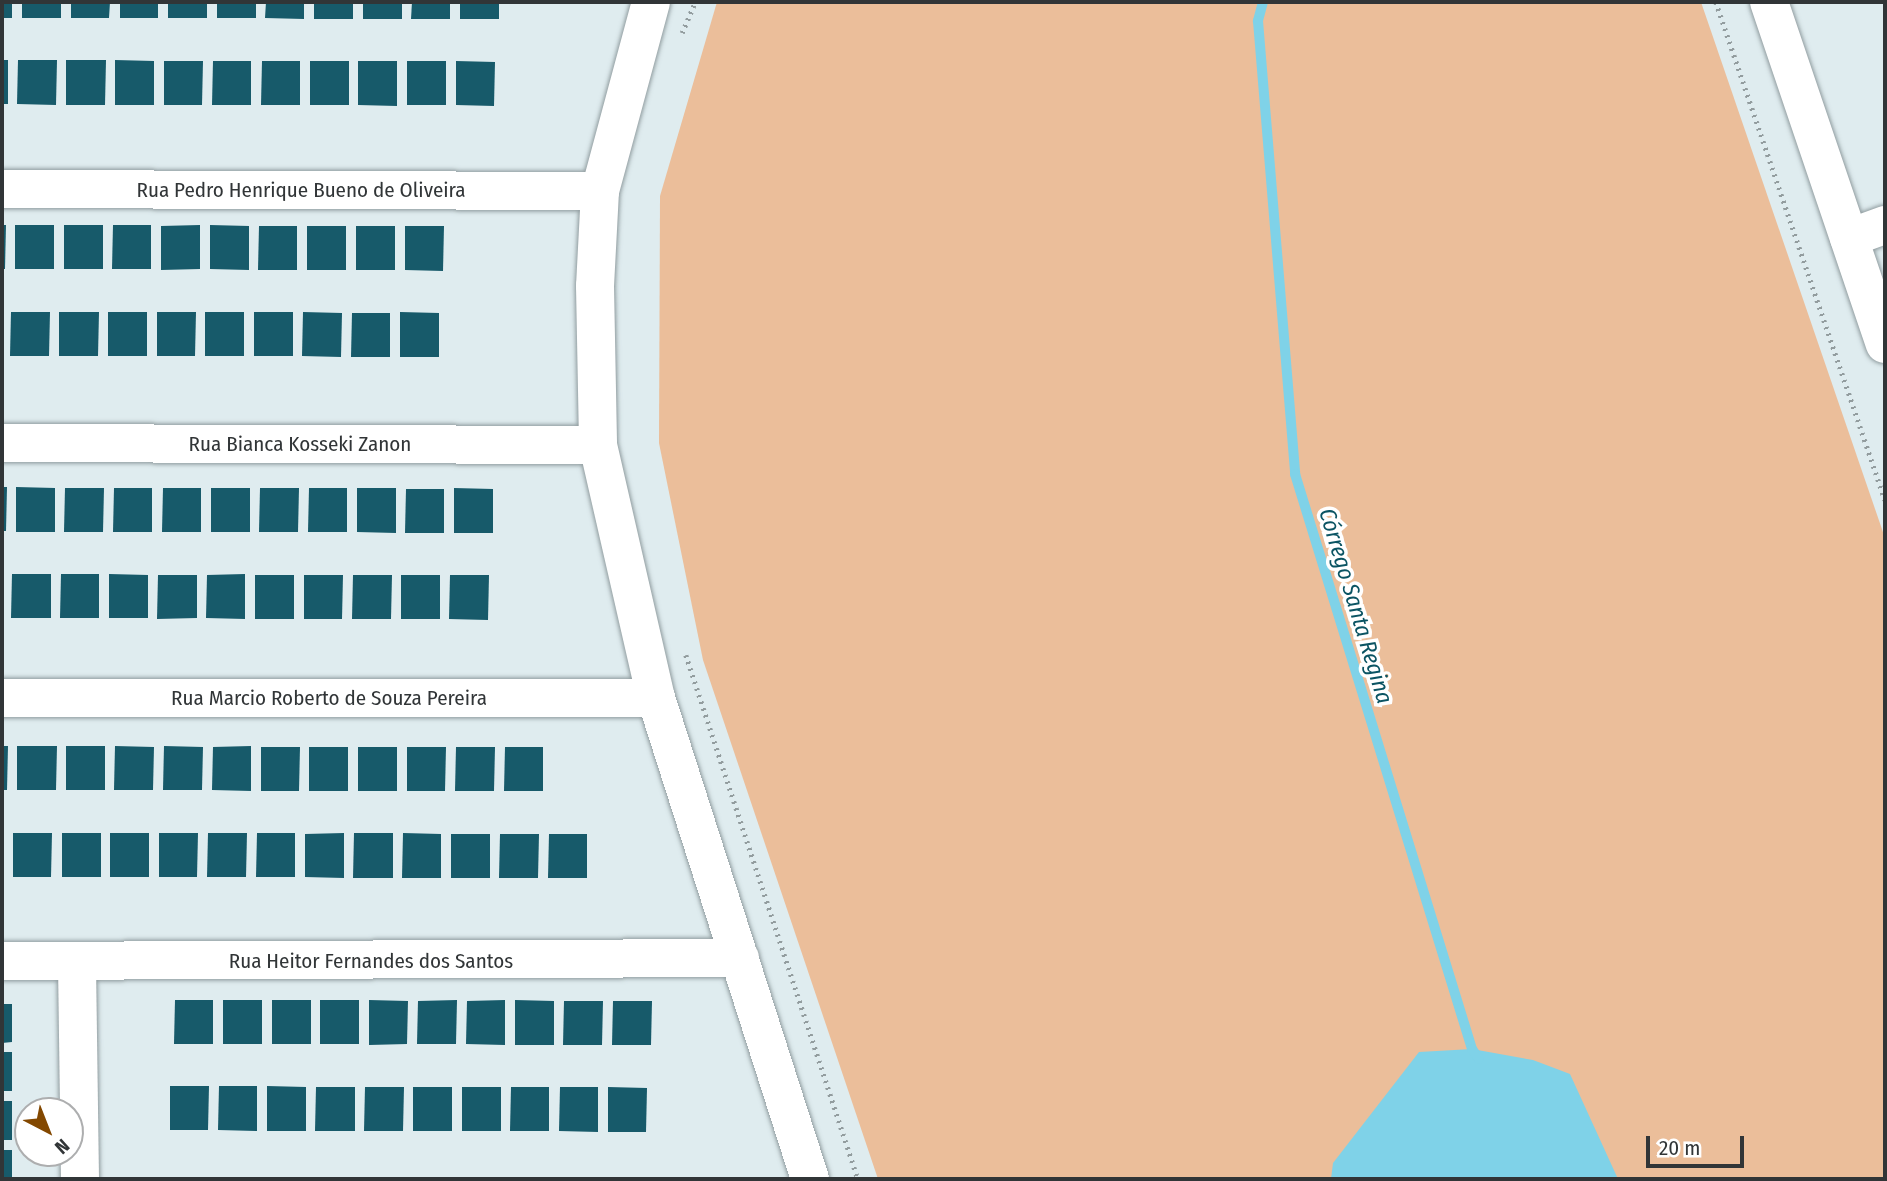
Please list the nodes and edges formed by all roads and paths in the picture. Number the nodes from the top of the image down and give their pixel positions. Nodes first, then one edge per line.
1 (651, 2) edge
2 (695, 2) edge
3 (1716, 2) edge
4 (1769, 2) edge
5 (680, 40) dead end
6 (2, 189) edge
7 (600, 191) junction
8 (1885, 225) edge
9 (1849, 238) junction
10 (1885, 344) edge
11 (2, 443) edge
12 (598, 445) junction
13 (1885, 500) edge
14 (684, 649) dead end
15 (2, 698) edge
16 (656, 698) junction
17 (740, 958) junction
18 (2, 961) edge
19 (77, 964) junction
20 (80, 1179) edge
21 (810, 1179) edge
22 (858, 1179) edge

1 - 7 street
2 - 5 path
3 - 13 path
4 - 9 street
6 - 7 street, Rua Pedro Henrique Bueno de Oliveira
7 - 12 street
8 - 9 street
9 - 10 street
11 - 12 street, Rua Bianca Kosseki Zanon
12 - 16 street
14 - 22 path
15 - 16 street, Rua Marcio Roberto de Souza Pereira
16 - 17 street
17 - 19 street, Rua Heitor Fernandes dos Santos
17 - 21 street
18 - 19 street, Rua Heitor Fernandes dos Santos
19 - 20 street

